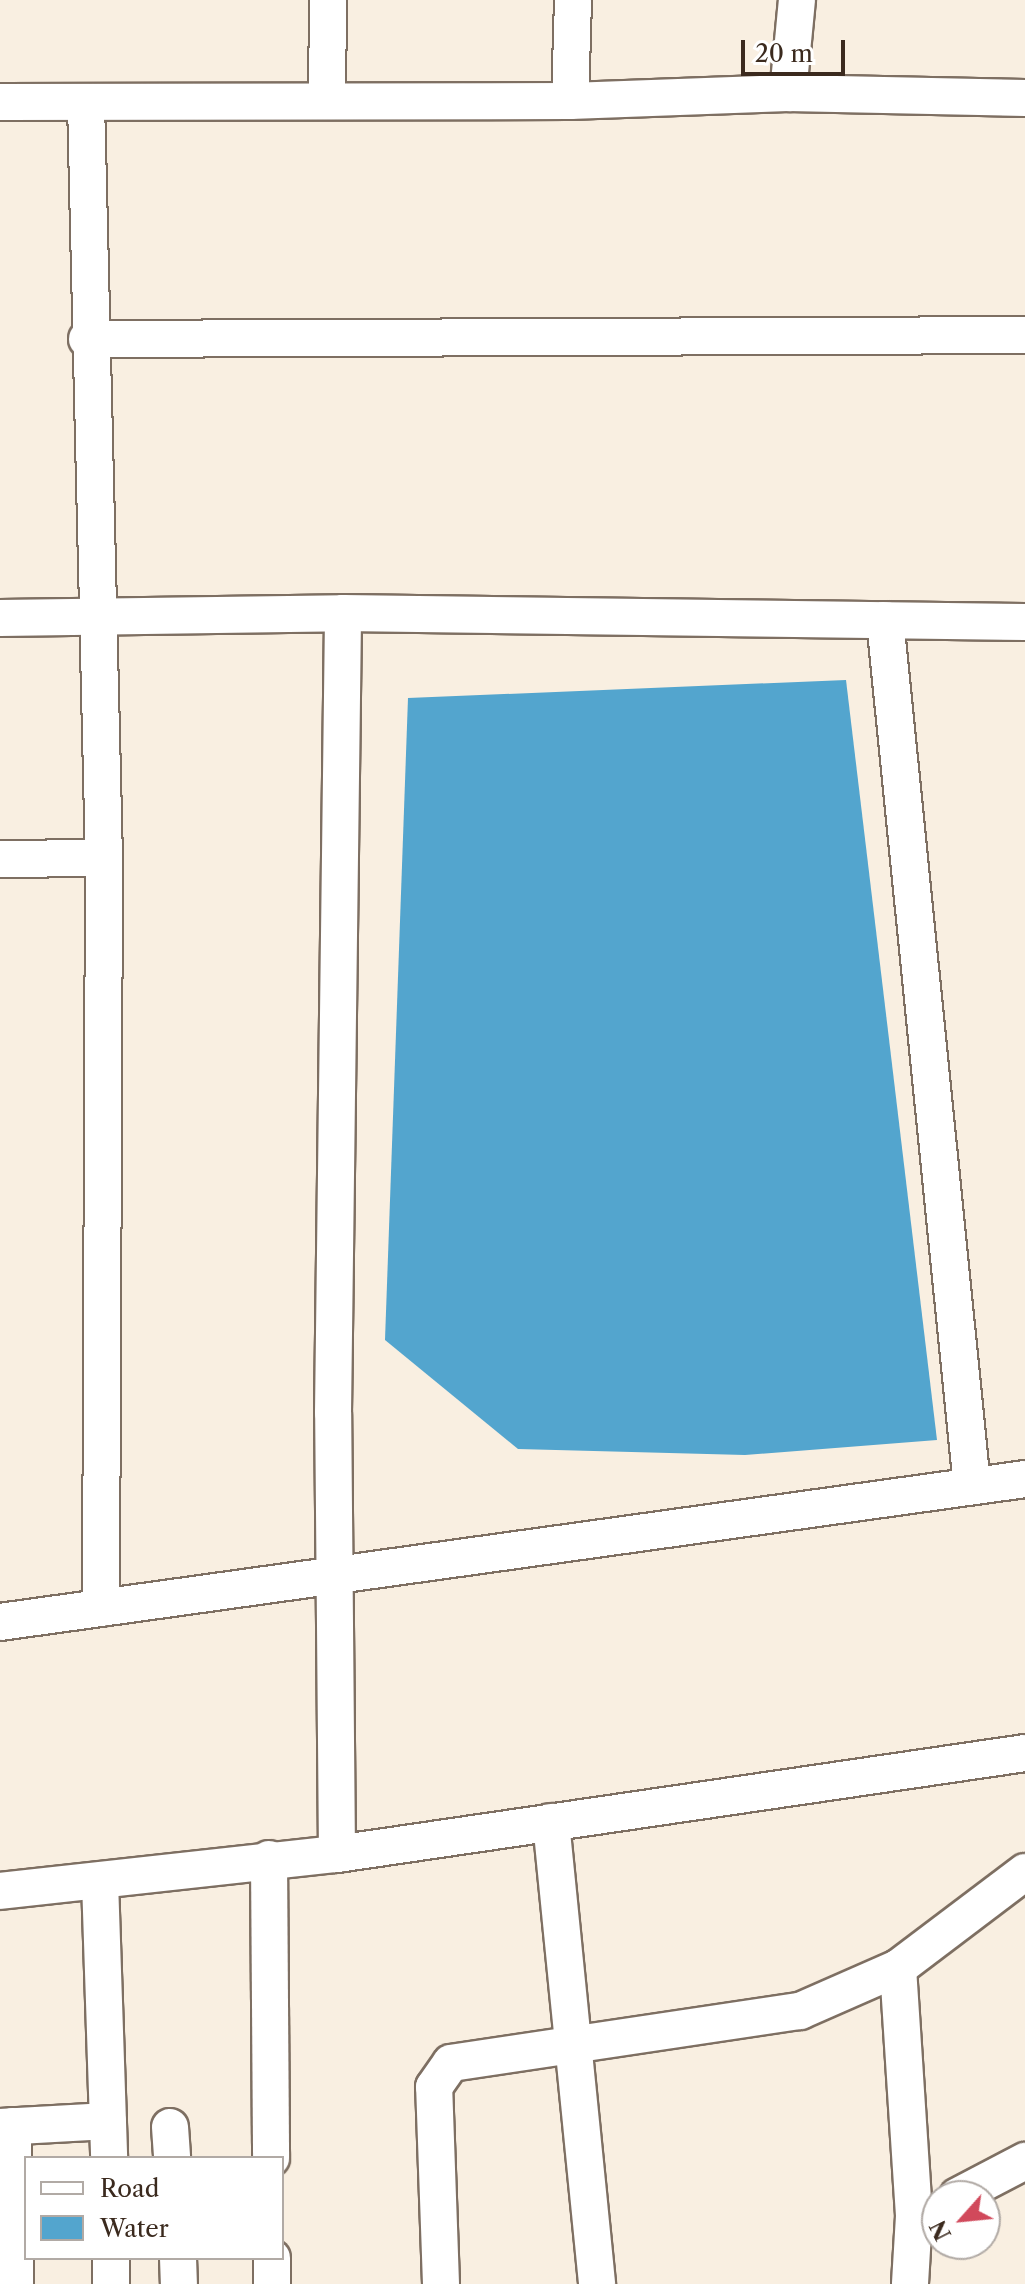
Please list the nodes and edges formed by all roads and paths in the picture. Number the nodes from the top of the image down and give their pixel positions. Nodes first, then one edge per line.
1 (328, 0) edge
2 (573, 0) edge
3 (797, 0) edge
4 (788, 93) junction
5 (327, 98) junction
6 (1025, 98) edge
7 (570, 101) junction
8 (0, 102) edge
9 (86, 102) junction
10 (1025, 335) edge
11 (87, 339) junction
12 (343, 613) junction
13 (0, 618) edge
14 (94, 618) junction
15 (885, 620) junction
16 (1025, 622) edge
17 (104, 858) junction
18 (0, 859) edge
19 (1025, 1479) edge
20 (972, 1486) junction
21 (334, 1576) junction
22 (101, 1608) junction
23 (0, 1622) edge
24 (1025, 1753) edge
25 (551, 1822) junction
26 (337, 1854) junction
27 (269, 1859) junction
28 (1025, 1872) edge
29 (100, 1881) junction
30 (0, 1891) edge
31 (898, 1968) junction
32 (576, 2044) junction
33 (108, 2121) junction
34 (7, 2127) edge
35 (109, 2156) edge
36 (271, 2156) edge
37 (1025, 2161) edge
38 (922, 2180) edge
39 (989, 2180) edge
40 (921, 2234) edge
41 (111, 2260) edge
42 (178, 2260) edge
43 (272, 2260) edge
44 (15, 2284) edge
45 (111, 2284) edge
46 (179, 2284) edge
47 (272, 2284) edge
48 (441, 2284) edge
49 (597, 2284) edge
50 (910, 2284) edge

1 - 5 street
2 - 7 street
3 - 4 street
4 - 6 street
4 - 7 street
5 - 7 street
5 - 9 street
8 - 9 street
9 - 11 street
10 - 11 street
11 - 14 street
12 - 14 street
12 - 15 street
12 - 21 street
13 - 14 street
14 - 17 street
15 - 16 street
15 - 20 street
17 - 18 street
17 - 22 street
19 - 20 street
20 - 21 street
21 - 22 street
21 - 26 street
22 - 23 street
24 - 25 street
25 - 26 street
25 - 32 street
26 - 27 street
27 - 29 street
27 - 36 street
28 - 31 street
29 - 30 street
29 - 33 street
31 - 32 street
31 - 38 street
32 - 48 street
32 - 49 street
33 - 34 street
33 - 35 street
34 - 44 street
37 - 39 street
40 - 50 street
41 - 45 street
42 - 46 street
43 - 47 street

